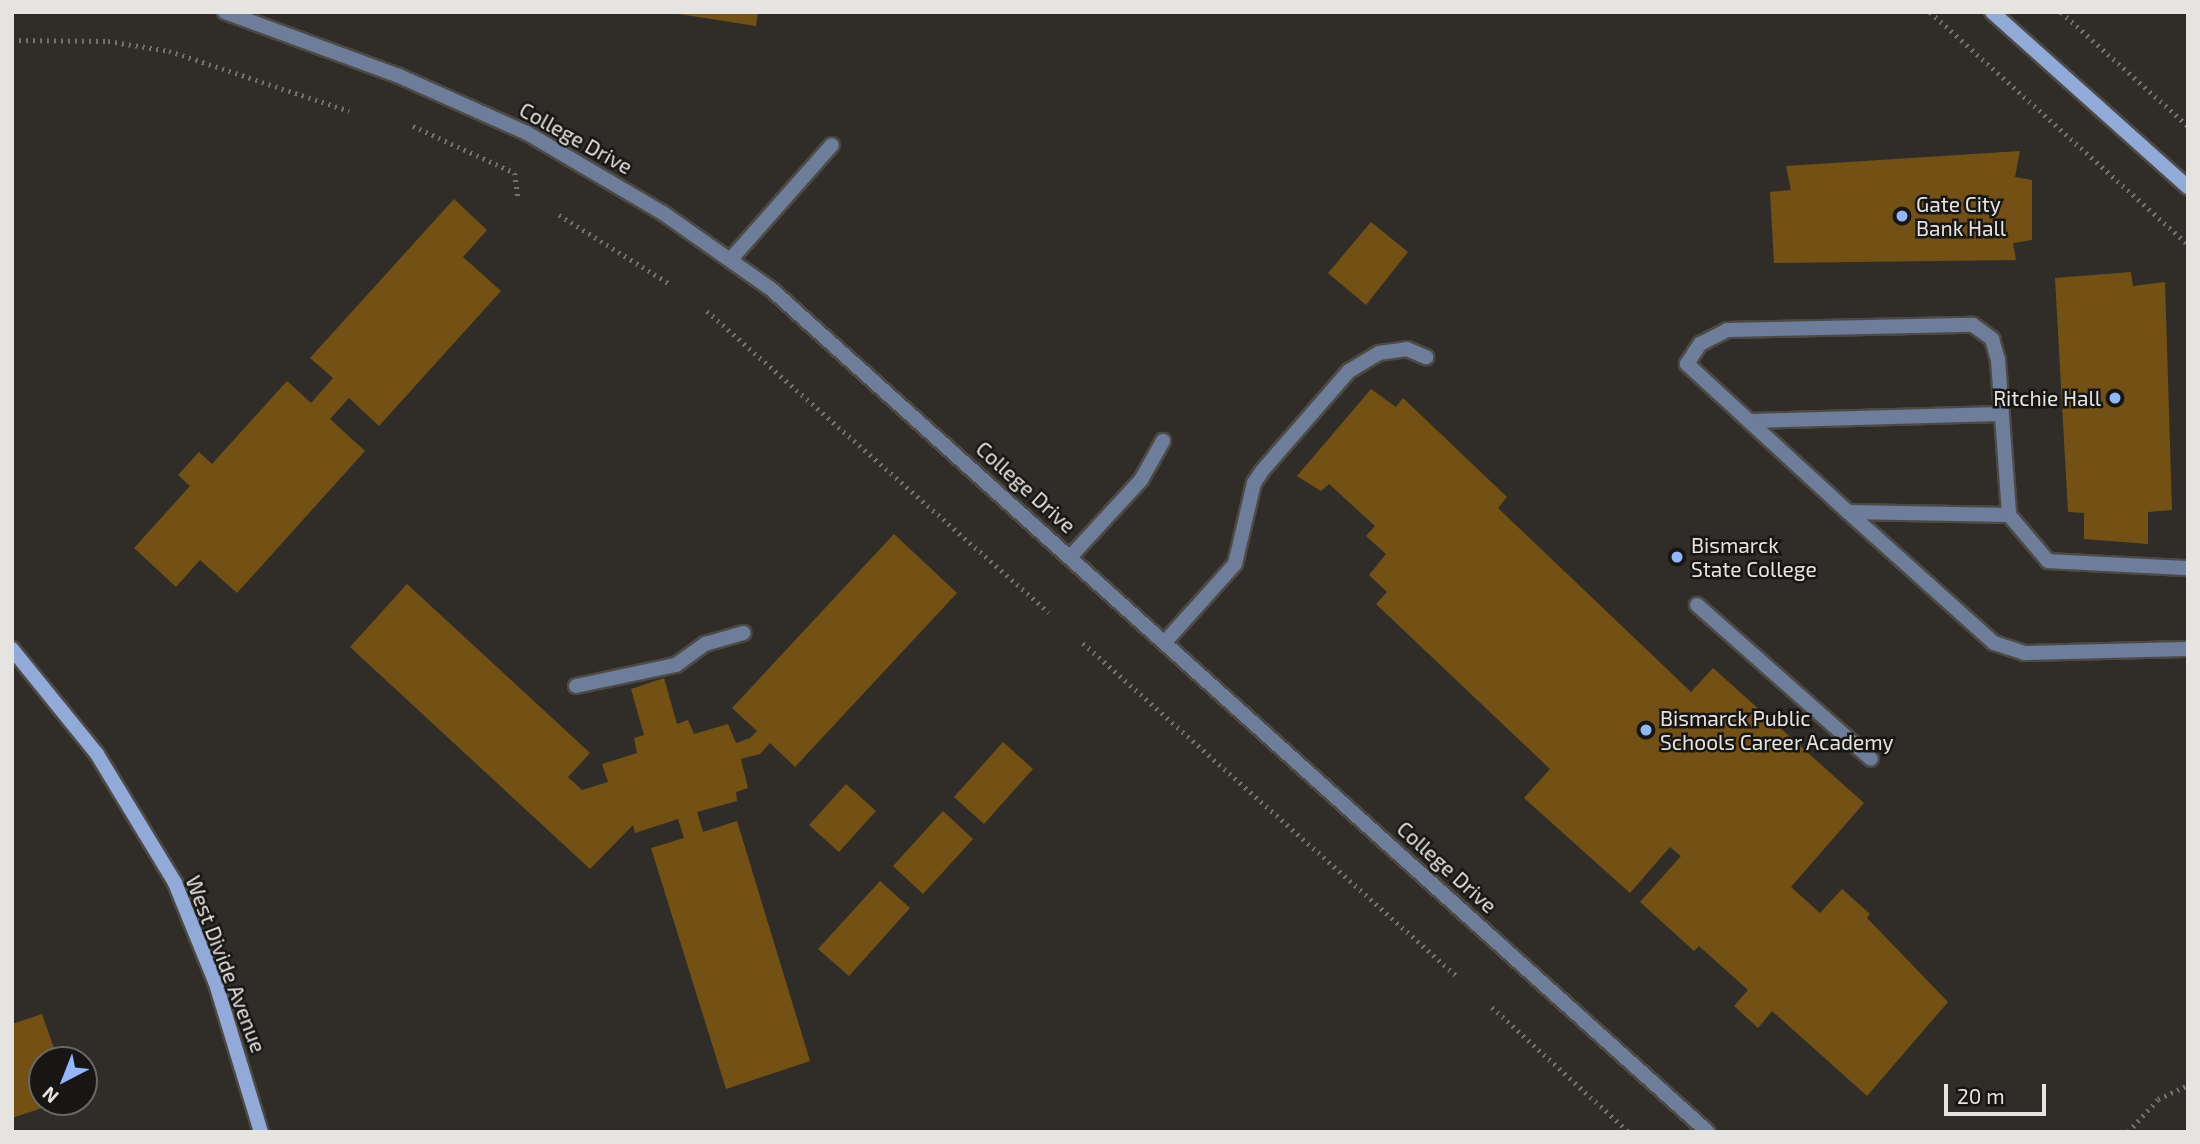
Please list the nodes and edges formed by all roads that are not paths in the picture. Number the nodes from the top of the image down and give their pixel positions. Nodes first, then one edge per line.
1 (225, 12) edge
2 (1992, 12) edge
3 (832, 145) dead end
4 (2188, 187) edge
5 (731, 259) junction
6 (1426, 357) dead end
7 (2001, 414) junction
8 (1749, 421) junction
9 (1163, 441) dead end
10 (1848, 512) junction
11 (2009, 515) junction
12 (1072, 556) junction
13 (2188, 568) edge
14 (1697, 605) dead end
15 (743, 633) dead end
16 (1165, 642) junction
17 (12, 649) edge
18 (2188, 649) edge
19 (576, 686) dead end
20 (1871, 759) dead end
21 (261, 1132) edge
22 (1708, 1132) edge

1 - 5 street, College Drive
2 - 4 street
3 - 5 street
5 - 12 street, College Drive
6 - 16 street
7 - 8 street
7 - 8 street
7 - 11 street
8 - 10 street
9 - 12 street
10 - 11 street
10 - 18 street
11 - 13 street
12 - 16 street, College Drive
14 - 20 street
15 - 19 street
16 - 22 street, College Drive
17 - 21 street, West Divide Avenue

